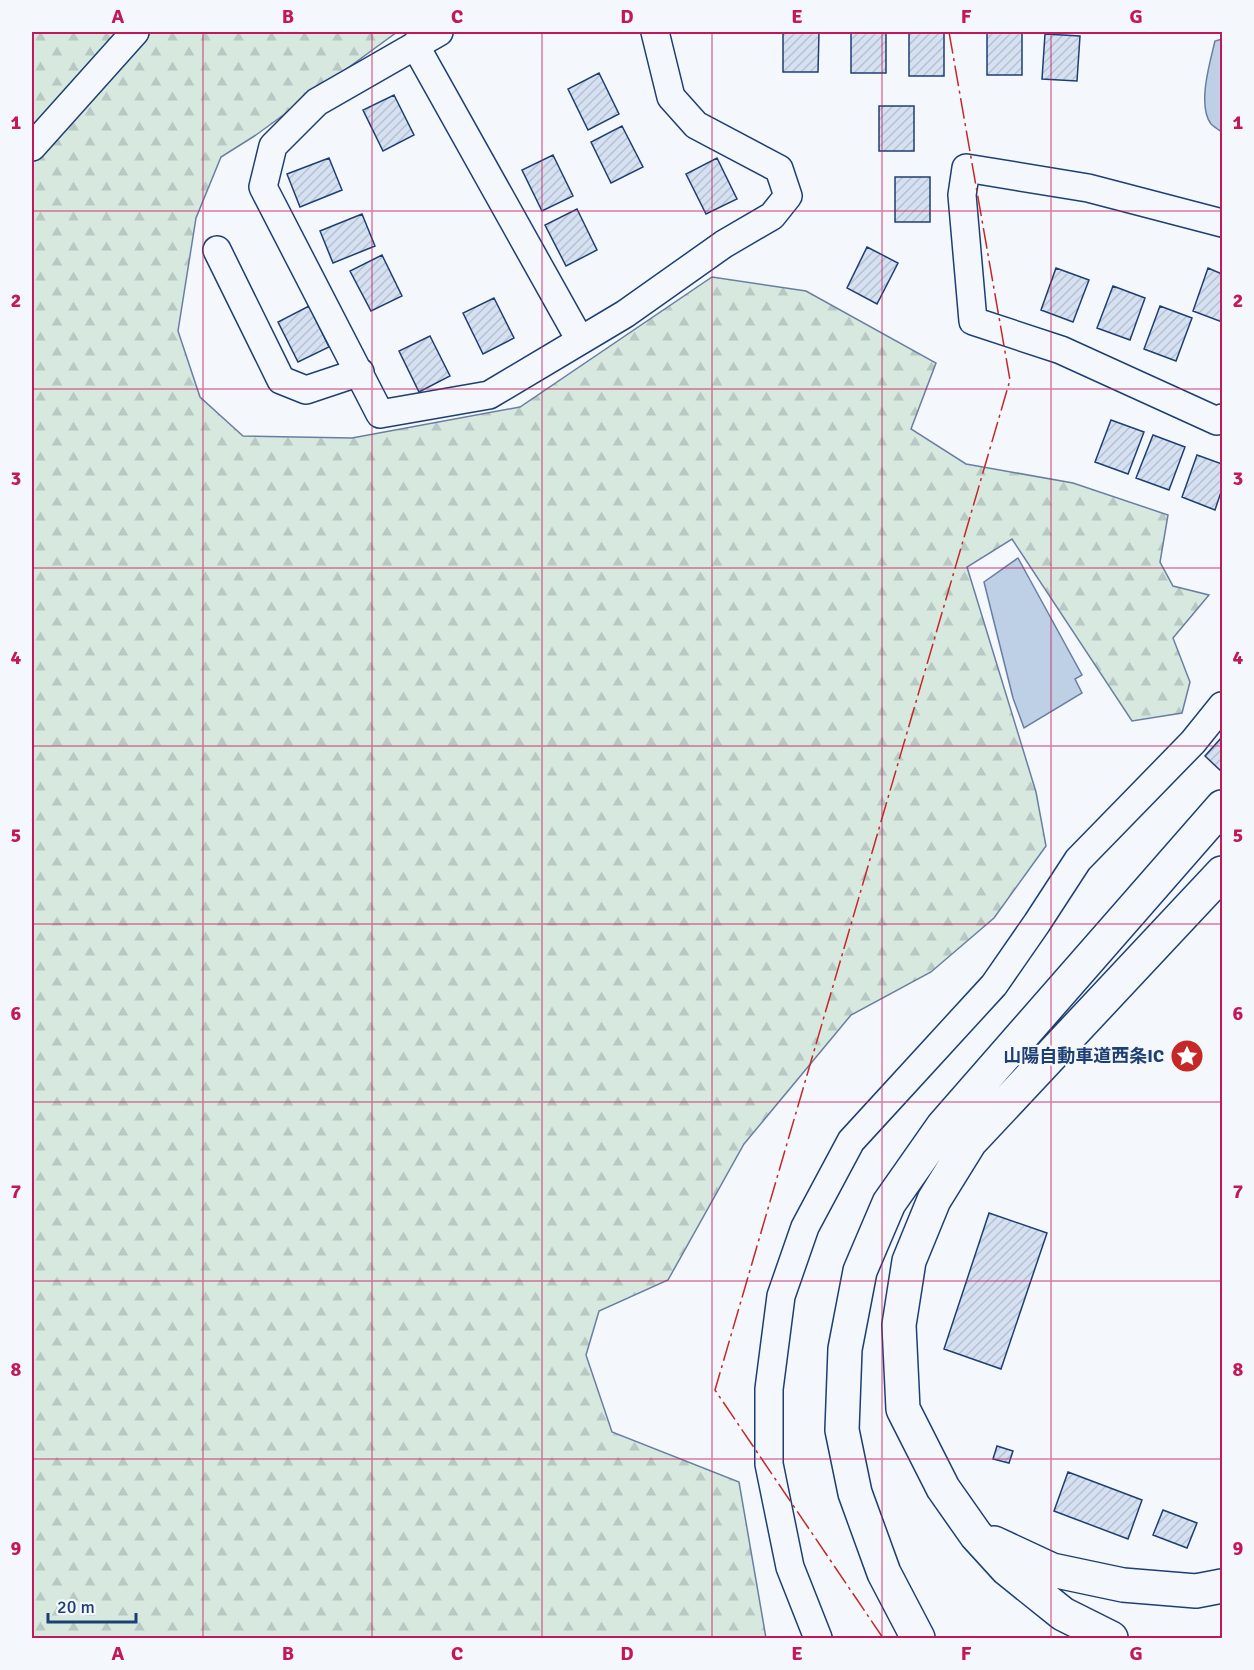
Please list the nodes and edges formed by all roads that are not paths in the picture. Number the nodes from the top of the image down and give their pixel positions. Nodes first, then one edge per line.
1 (135, 32) edge
2 (439, 32) edge
3 (655, 32) edge
4 (415, 45) junction
5 (32, 147) edge
6 (1222, 223) edge
7 (217, 250) dead end
8 (580, 340) junction
9 (360, 372) junction
10 (1222, 418) edge
11 (1222, 706) edge
12 (1222, 807) edge
13 (1222, 873) edge
14 (976, 1534) junction
15 (884, 1573) junction
16 (1222, 1586) edge
17 (818, 1638) edge
18 (918, 1638) edge
19 (942, 1638) edge
20 (1111, 1638) edge

1 - 5 street
2 - 4 street
3 - 8 street
4 - 8 street
4 - 9 street
6 - 10 street
7 - 9 street
8 - 9 street
11 - 17 street
12 - 15 highway
13 - 14 highway
14 - 16 highway
14 - 20 highway
15 - 18 highway
15 - 19 highway

